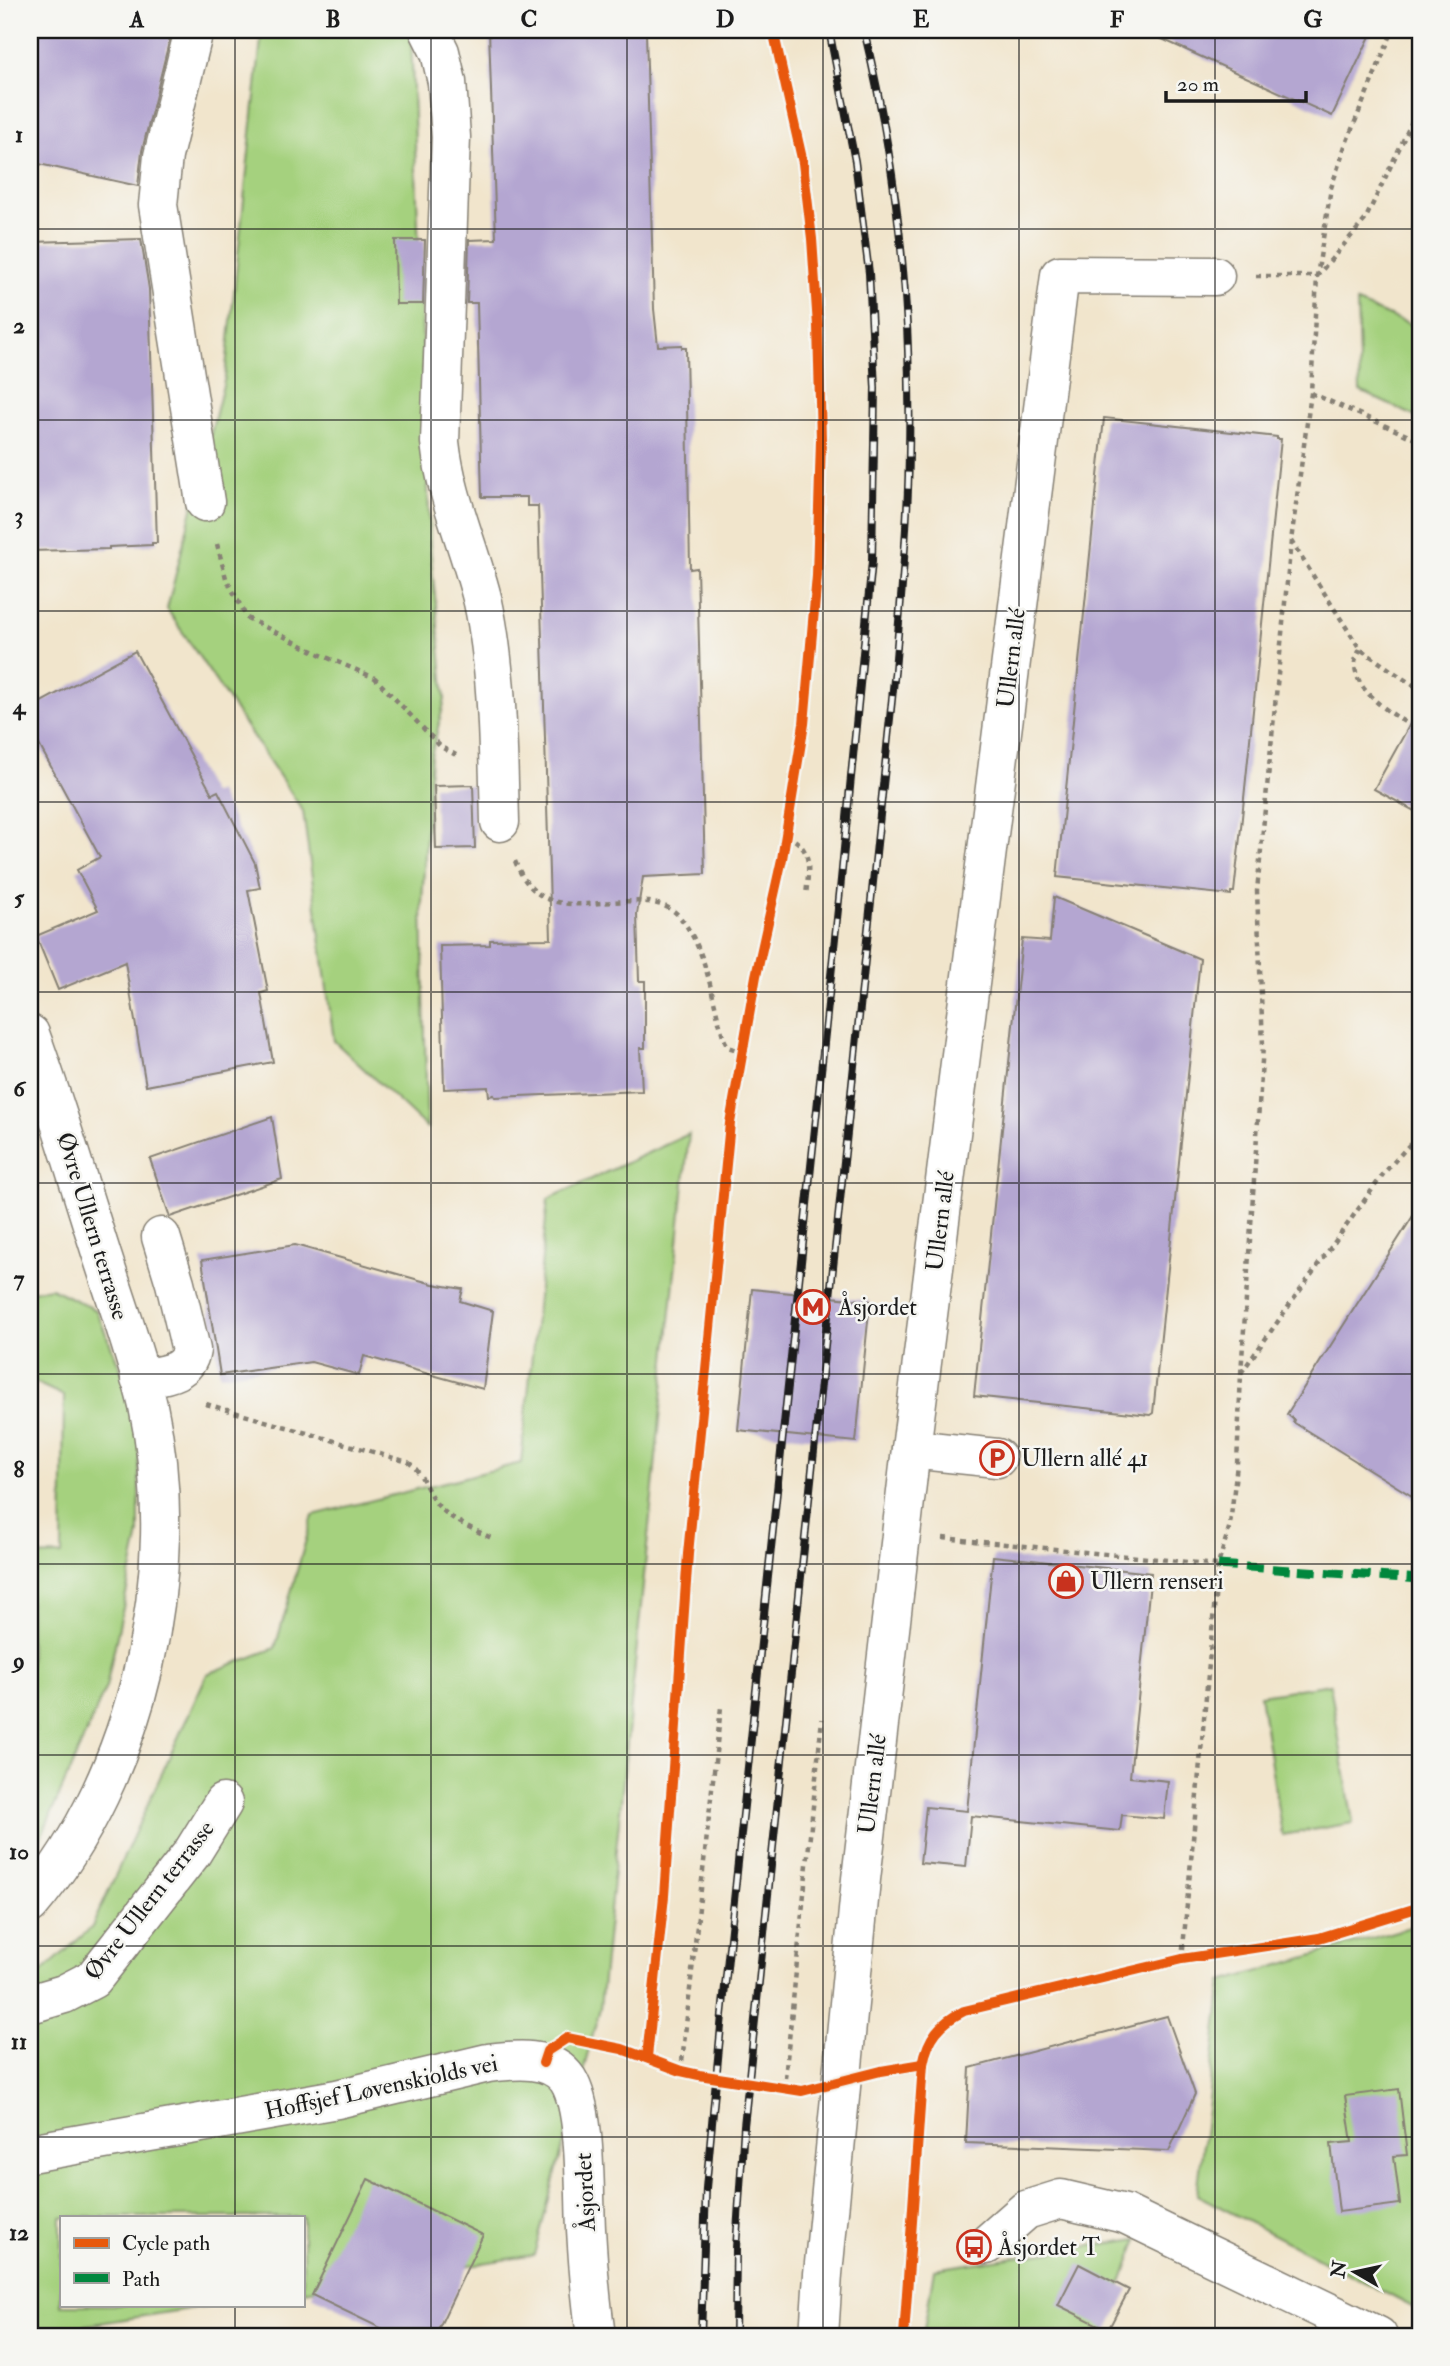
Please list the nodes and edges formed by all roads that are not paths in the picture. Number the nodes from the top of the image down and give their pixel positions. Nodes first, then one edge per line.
1 (194, 30) edge
2 (429, 30) edge
3 (1214, 275) road end
4 (205, 502) road end
5 (500, 822) road end
6 (30, 1034) edge
7 (161, 1237) dead end
8 (144, 1393) junction
9 (911, 1449) junction
10 (997, 1458) dead end
11 (223, 1803) dead end
12 (30, 1904) edge
13 (30, 2004) edge
14 (543, 2063) joint
15 (30, 2153) edge
16 (986, 2245) dead end
17 (596, 2336) edge
18 (820, 2336) edge
19 (1378, 2336) edge

1 - 4 street
2 - 5 street
3 - 9 street, Ullern allé
6 - 8 street, Øvre Ullern terrasse
7 - 8 street
8 - 12 street, Øvre Ullern terrasse
9 - 10 street
9 - 18 street, Ullern allé
11 - 13 street, Øvre Ullern terrasse
14 - 15 street, Hoffsjef Løvenskiolds vei
14 - 17 street, Åsjordet
16 - 19 street

